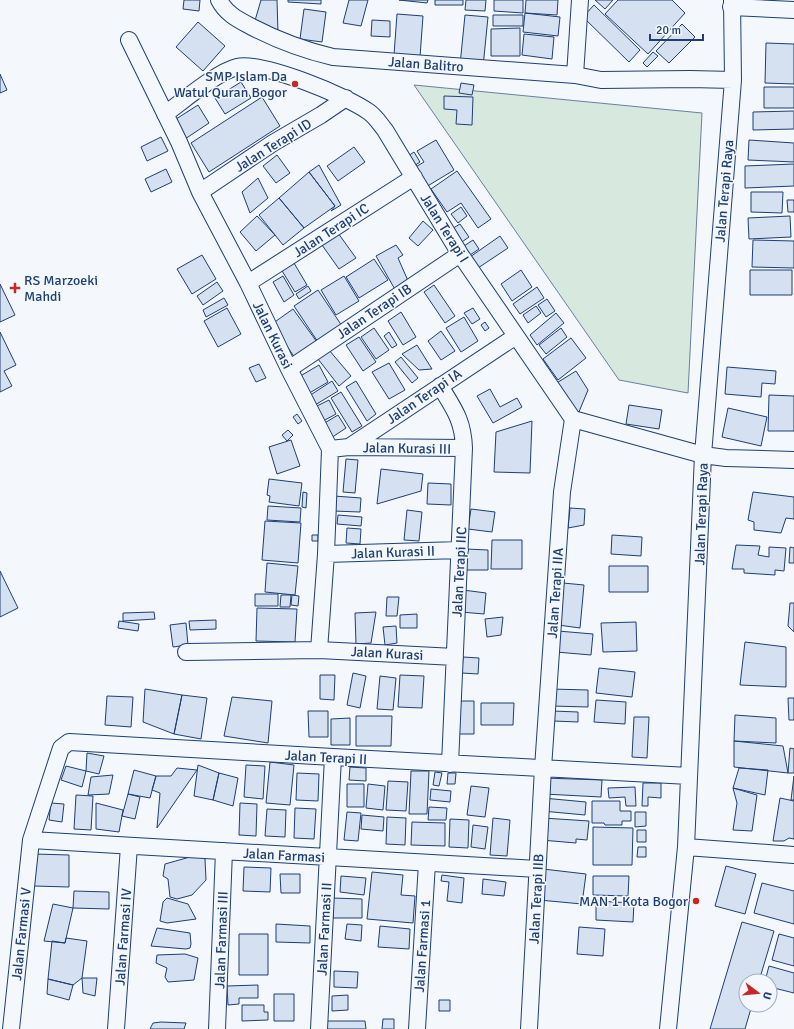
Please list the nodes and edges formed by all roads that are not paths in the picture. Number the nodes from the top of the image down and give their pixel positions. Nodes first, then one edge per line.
1 (219, 0) edge
2 (580, 0) edge
3 (731, 3) edge
4 (794, 10) edge
5 (129, 40) dead end
6 (575, 75) junction
7 (733, 80) junction
8 (346, 98) junction
9 (165, 114) junction
10 (414, 177) junction
11 (200, 192) junction
12 (460, 254) junction
13 (248, 283) junction
14 (516, 336) junction
15 (289, 369) junction
16 (440, 386) junction
17 (572, 419) junction
18 (349, 447) junction
19 (464, 448) junction
20 (330, 449) junction
21 (703, 456) junction
22 (794, 460) edge
23 (460, 550) junction
24 (326, 554) junction
25 (319, 650) junction
26 (186, 652) dead end
27 (455, 657) junction
28 (333, 758) junction
29 (450, 764) junction
30 (543, 768) junction
31 (689, 776) junction
32 (31, 840) junction
33 (129, 846) junction
34 (686, 847) junction
35 (224, 851) junction
36 (794, 854) edge
37 (327, 857) junction
38 (427, 863) junction
39 (537, 869) junction
40 (11, 1029) edge
41 (116, 1029) edge
42 (217, 1029) edge
43 (319, 1029) edge
44 (417, 1029) edge
45 (529, 1029) edge
46 (668, 1029) edge

1 - 6 street, Jalan Balitro
2 - 6 street
3 - 4 street
3 - 7 street, Jalan Terapi Raya
5 - 9 street, Jalan Kurasi
6 - 7 street, Jalan Balitro
7 - 21 street, Jalan Terapi Raya
8 - 9 street, Jalan Terapi I
8 - 10 street, Jalan Terapi I
8 - 11 street, Jalan Terapi ID
9 - 11 street, Jalan Kurasi
10 - 12 street, Jalan Terapi I
10 - 13 street, Jalan Terapi IC
11 - 13 street, Jalan Kurasi
12 - 14 street, Jalan Terapi I
12 - 15 street, Jalan Terapi IB
13 - 15 street, Jalan Kurasi
14 - 16 street, Jalan Terapi IA
14 - 17 street, Jalan Terapi I
15 - 20 street, Jalan Kurasi
16 - 18 street, Jalan Terapi IA
16 - 19 street, Jalan Terapi IIC
17 - 21 street
17 - 30 street, Jalan Terapi IIA
18 - 19 street, Jalan Kurasi III
18 - 20 street, Jalan Terapi IA
19 - 23 street, Jalan Terapi IIC
20 - 24 street, Jalan Kurasi
21 - 22 street
21 - 31 street, Jalan Terapi Raya
23 - 24 street, Jalan Kurasi II
23 - 27 street, Jalan Terapi IIC
24 - 25 street, Jalan Kurasi
25 - 26 street, Jalan Kurasi
25 - 27 street, Jalan Kurasi
27 - 29 street, Jalan Terapi IIC
28 - 29 street, Jalan Terapi II
28 - 32 street, Jalan Terapi II
28 - 37 street, Jalan Farmasi II
29 - 30 street, Jalan Terapi II
30 - 31 street, Jalan Terapi II
30 - 39 street, Jalan Terapi IIB
31 - 34 street, Jalan Terapi Raya
32 - 33 street, Jalan Farmasi
32 - 40 street, Jalan Farmasi V
33 - 35 street, Jalan Farmasi
33 - 41 street, Jalan Farmasi IV
34 - 36 street
34 - 46 street, Jalan Terapi Raya
35 - 37 street, Jalan Farmasi
35 - 42 street, Jalan Farmasi III
37 - 38 street, Jalan Farmasi
37 - 43 street, Jalan Farmasi II
38 - 39 street, Jalan Farmasi
38 - 44 street, Jalan Farmasi 1
39 - 45 street, Jalan Terapi IIB

